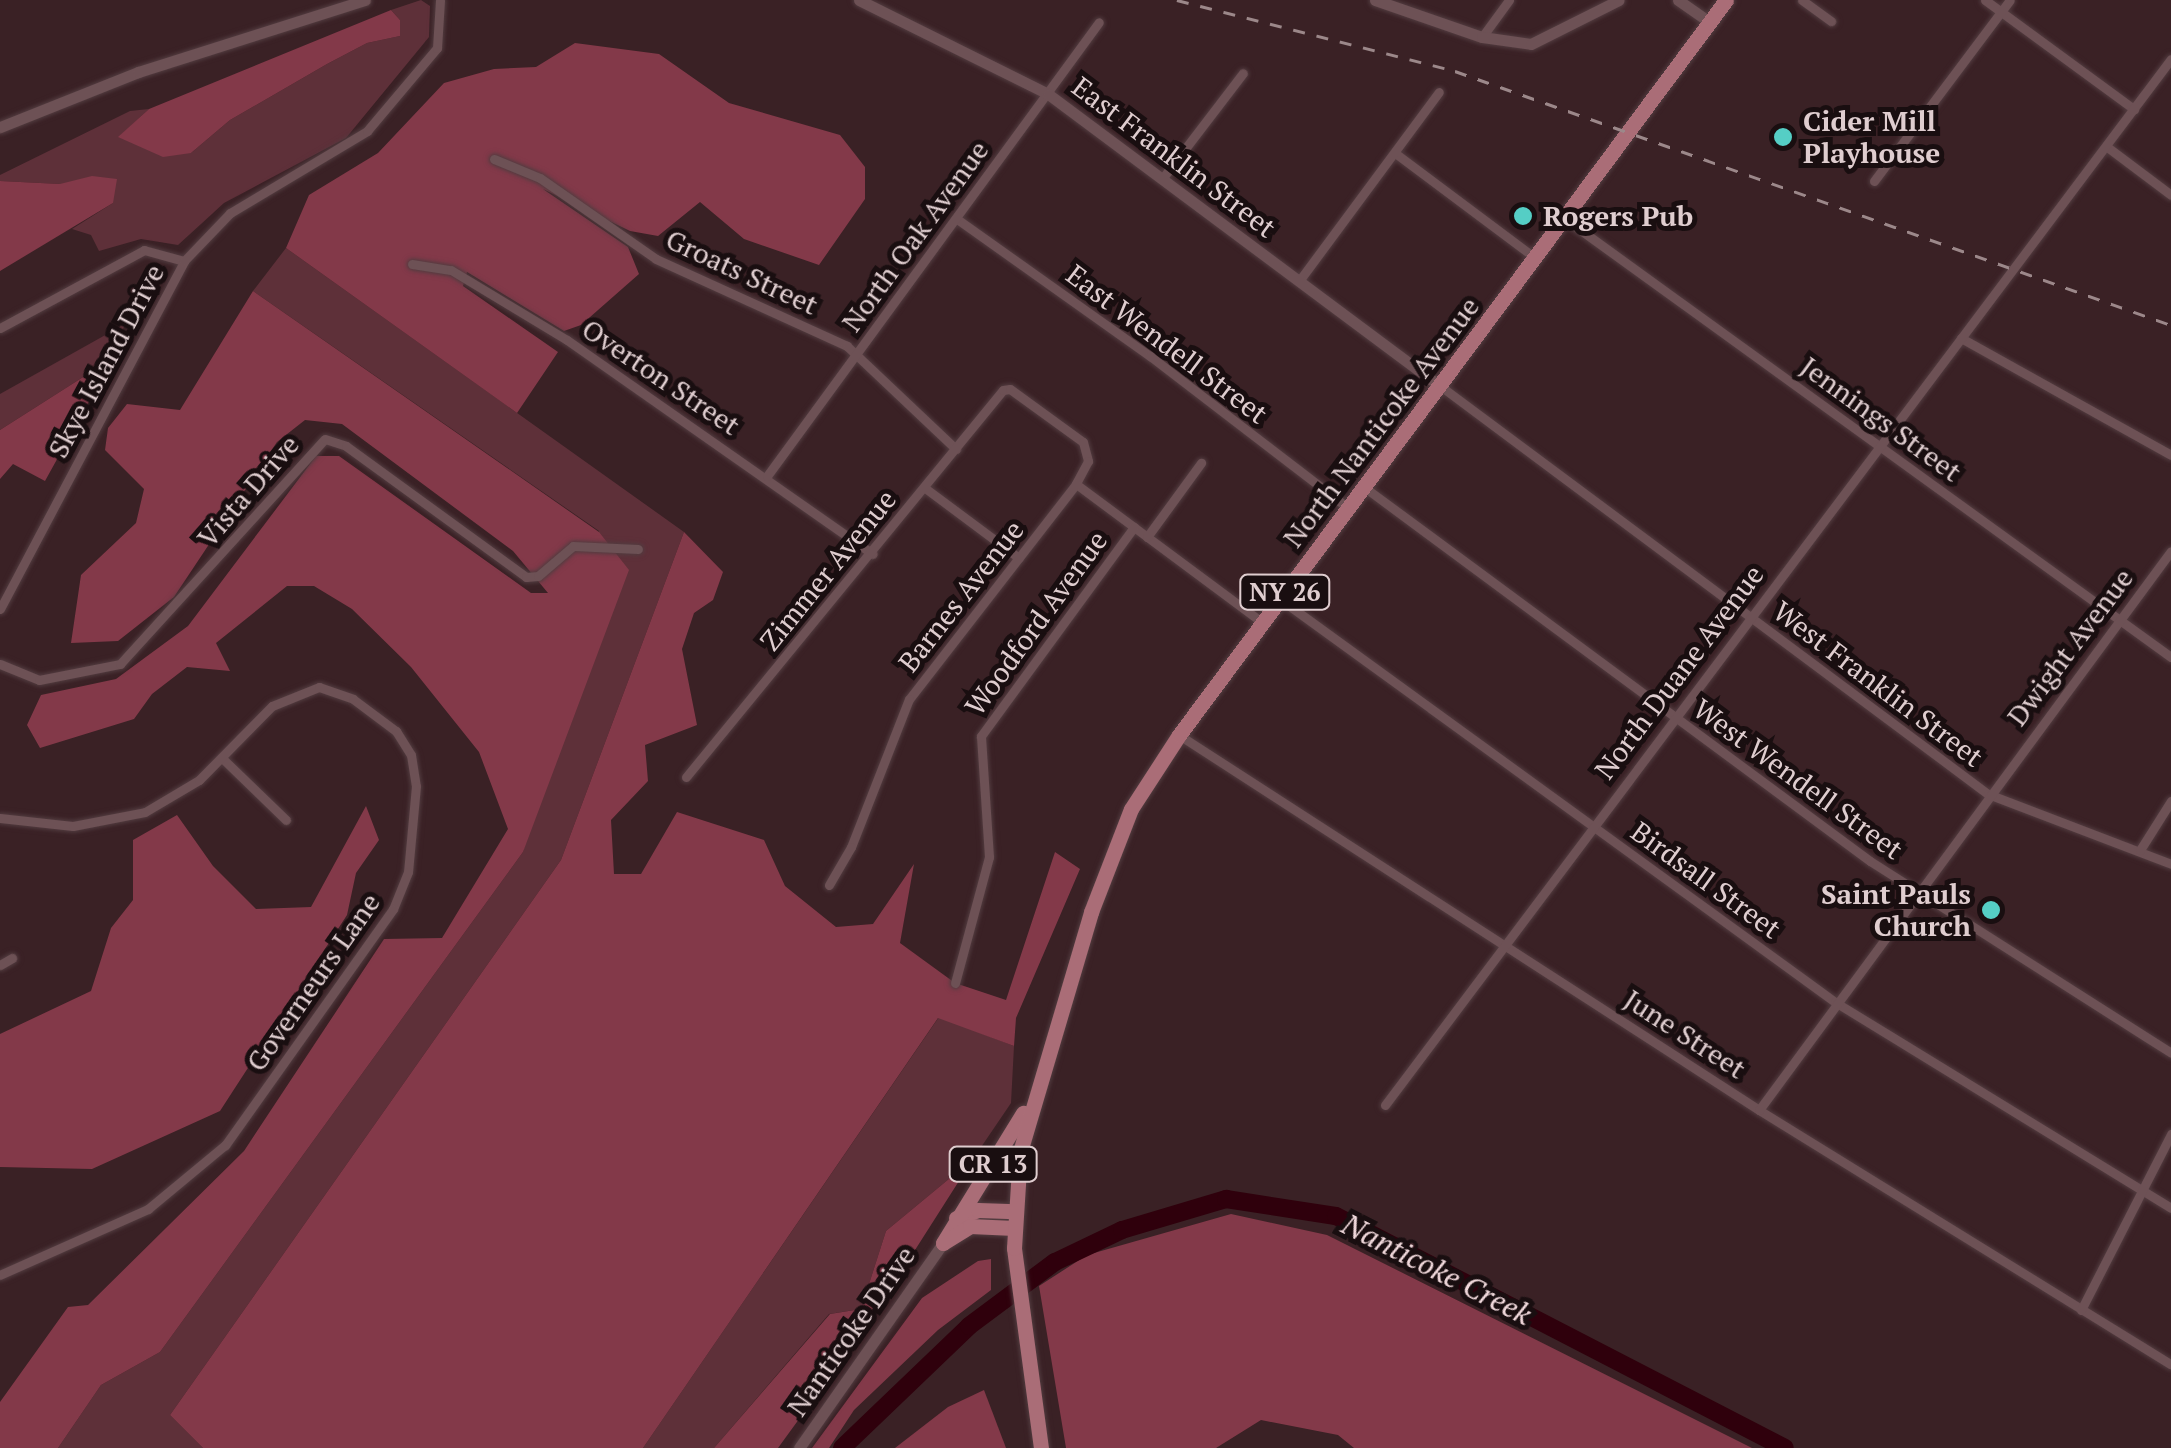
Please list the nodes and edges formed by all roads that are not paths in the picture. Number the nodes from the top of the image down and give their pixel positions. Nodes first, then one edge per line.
1 (366, 0) edge
2 (440, 0) edge
3 (859, 0) edge
4 (1375, 0) edge
5 (1509, 0) edge
6 (1619, 0) edge
7 (1678, 0) edge
8 (1726, 0) edge
9 (1802, 0) edge
10 (1985, 0) edge
11 (2010, 0) edge
12 (2001, 12) junction
13 (1831, 21) dead end
14 (1098, 22) dead end
15 (1709, 22) junction
16 (1482, 37) junction
17 (2171, 59) edge
18 (1242, 73) dead end
19 (1440, 92) dead end
20 (1048, 94) junction
21 (2134, 109) junction
22 (0, 127) edge
23 (2106, 146) junction
24 (1394, 152) junction
25 (494, 159) dead end
26 (1162, 179) junction
27 (1874, 182) dead end
28 (2171, 195) edge
29 (1564, 218) junction
30 (957, 219) junction
31 (1534, 258) junction
32 (184, 262) junction
33 (412, 264) dead end
34 (1299, 281) junction
35 (0, 328) edge
36 (1961, 338) junction
37 (858, 353) junction
38 (1439, 385) junction
39 (1878, 444) junction
40 (956, 449) junction
41 (1088, 450) joint
42 (2171, 455) edge
43 (1201, 463) dead end
44 (767, 476) junction
45 (1076, 484) junction
46 (1364, 487) junction
47 (926, 488) junction
48 (1348, 508) junction
49 (1134, 528) junction
50 (1147, 537) junction
51 (638, 549) dead end
52 (2171, 551) edge
53 (873, 554) junction
54 (1019, 558) junction
55 (1280, 600) junction
56 (0, 610) edge
57 (1749, 615) junction
58 (2118, 620) junction
59 (1262, 622) junction
60 (2171, 657) edge
61 (0, 664) edge
62 (1673, 716) junction
63 (1178, 735) junction
64 (222, 758) junction
65 (686, 776) dead end
66 (1988, 794) junction
67 (2171, 801) edge
68 (0, 818) edge
69 (286, 820) dead end
70 (1592, 824) junction
71 (2140, 850) junction
72 (2171, 864) edge
73 (828, 884) dead end
74 (1916, 893) junction
75 (1503, 945) junction
76 (12, 958) dead end
77 (0, 965) edge
78 (955, 983) dead end
79 (1835, 1002) junction
80 (2171, 1053) edge
81 (1037, 1082) junction
82 (1385, 1106) dead end
83 (1759, 1110) junction
84 (2171, 1134) edge
85 (2142, 1191) junction
86 (2171, 1208) edge
87 (1015, 1211) junction
88 (951, 1222) junction
89 (1014, 1228) junction
90 (943, 1243) junction
91 (0, 1275) edge
92 (2081, 1310) junction
93 (2171, 1364) edge
94 (799, 1448) edge
95 (1042, 1448) edge

1 - 22 street
2 - 32 street, Skye Island Drive
3 - 20 street, East Franklin Street
4 - 16 street
5 - 16 street
6 - 16 street
7 - 15 street
8 - 15 main road, NY 26
9 - 13 street
10 - 12 street
11 - 12 street
12 - 21 street
12 - 27 street
14 - 20 street, North Oak Avenue
15 - 29 main road, North Nanticoke Avenue / NY 26
17 - 21 street, North Duane Avenue
18 - 26 street
19 - 24 street
20 - 26 street, East Franklin Street
20 - 30 street, North Oak Avenue
21 - 23 street, North Duane Avenue
23 - 28 street
23 - 36 street, North Duane Avenue
24 - 31 street
24 - 34 street
25 - 37 street, Groats Street
26 - 34 street, East Franklin Street
29 - 31 main road, North Nanticoke Avenue / NY 26
29 - 39 street, Jennings Street
30 - 37 street, North Oak Avenue
30 - 48 street, East Wendell Street
31 - 38 main road, North Nanticoke Avenue / NY 26
32 - 35 street
32 - 56 street, Skye Island Drive
33 - 44 street, Overton Street
34 - 38 street, East Franklin Street
36 - 39 street, North Duane Avenue
36 - 42 street
37 - 40 street, Groats Street
37 - 44 street, North Oak Avenue
38 - 46 main road, North Nanticoke Avenue / NY 26
38 - 57 street, West Franklin Street
39 - 57 street, North Duane Avenue
39 - 58 street, Jennings Street
40 - 41 street, Zimmer Avenue
40 - 47 street, Zimmer Avenue
41 - 45 street, Barnes Avenue
43 - 50 street
44 - 53 street, Overton Street
45 - 49 street
45 - 54 street, Barnes Avenue
46 - 48 main road, North Nanticoke Avenue / NY 26
46 - 62 street, West Wendell Street
47 - 53 street, Zimmer Avenue
47 - 54 street
48 - 55 main road, North Nanticoke Avenue / NY 26
49 - 50 street
49 - 78 street, Woodford Avenue
50 - 59 street
51 - 61 street, Vista Drive
52 - 58 street, Dwight Avenue
53 - 65 street, Zimmer Avenue
54 - 73 street, Barnes Avenue
55 - 59 main road, North Nanticoke Avenue / NY 26
55 - 70 street, Birdsall Street
57 - 62 street, North Duane Avenue
57 - 66 street, West Franklin Street
58 - 60 street, Jennings Street
58 - 66 street, Dwight Avenue
59 - 63 main road, North Nanticoke Avenue / NY 26
62 - 70 street, North Duane Avenue
62 - 74 street, West Wendell Street
63 - 75 street, June Street
63 - 81 main road, North Nanticoke Avenue / NY 26
64 - 68 street, Governeurs Lane
64 - 69 street
64 - 91 street, Governeurs Lane
66 - 71 street, West Franklin Street
66 - 74 street, Dwight Avenue
67 - 71 street
70 - 75 street, North Duane Avenue
70 - 79 street, Birdsall Street
71 - 72 street, West Franklin Street
74 - 79 street, Dwight Avenue
74 - 80 street, West Wendell Street
75 - 82 street, North Duane Avenue
75 - 83 street, June Street
76 - 77 street
79 - 83 street, Dwight Avenue
79 - 85 street, Birdsall Street
81 - 87 main road, NY 26
81 - 88 main road, CR 13
83 - 92 street, June Street
84 - 85 street
85 - 86 street, Birdsall Street
85 - 92 street
87 - 88 main road, CR 13
87 - 89 main road, NY 26
88 - 90 main road, CR 13
89 - 90 main road, CR 13
89 - 95 main road, NY 26
90 - 94 street, Nanticoke Drive / CR 13
92 - 93 street, June Street

